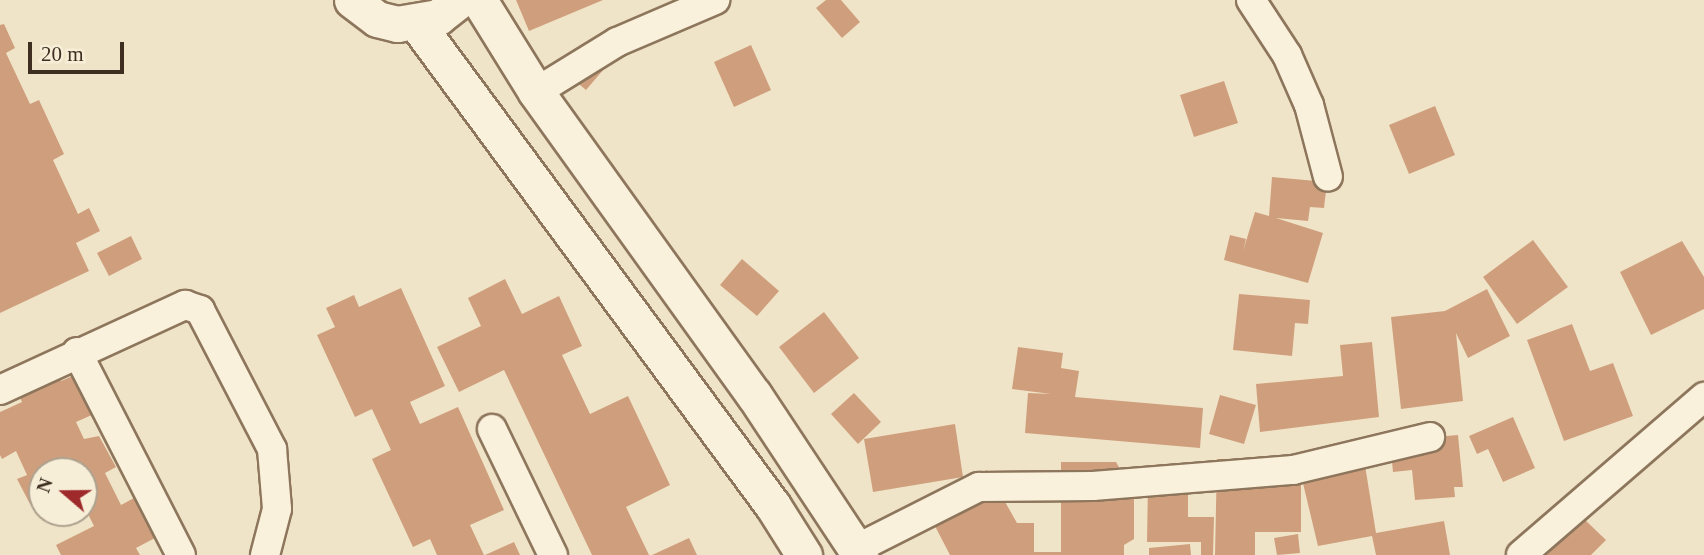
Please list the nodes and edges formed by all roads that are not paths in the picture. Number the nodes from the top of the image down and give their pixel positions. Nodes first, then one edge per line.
1 (352, 0) edge
2 (460, 0) edge
3 (479, 0) edge
4 (715, 0) edge
5 (1251, 0) edge
6 (417, 24) junction
7 (537, 92) junction
8 (1328, 177) dead end
9 (77, 352) junction
10 (0, 390) edge
11 (1704, 397) edge
12 (492, 429) dead end
13 (1430, 437) dead end
14 (858, 552) edge
15 (181, 555) edge
16 (265, 555) edge
17 (553, 555) edge
18 (804, 555) edge
19 (1521, 555) edge

1 - 6 street
2 - 6 street
3 - 7 street
4 - 7 street
5 - 8 street
6 - 18 street
7 - 14 street
9 - 10 street
9 - 15 street
9 - 16 street
11 - 19 street
12 - 17 street
13 - 14 street

